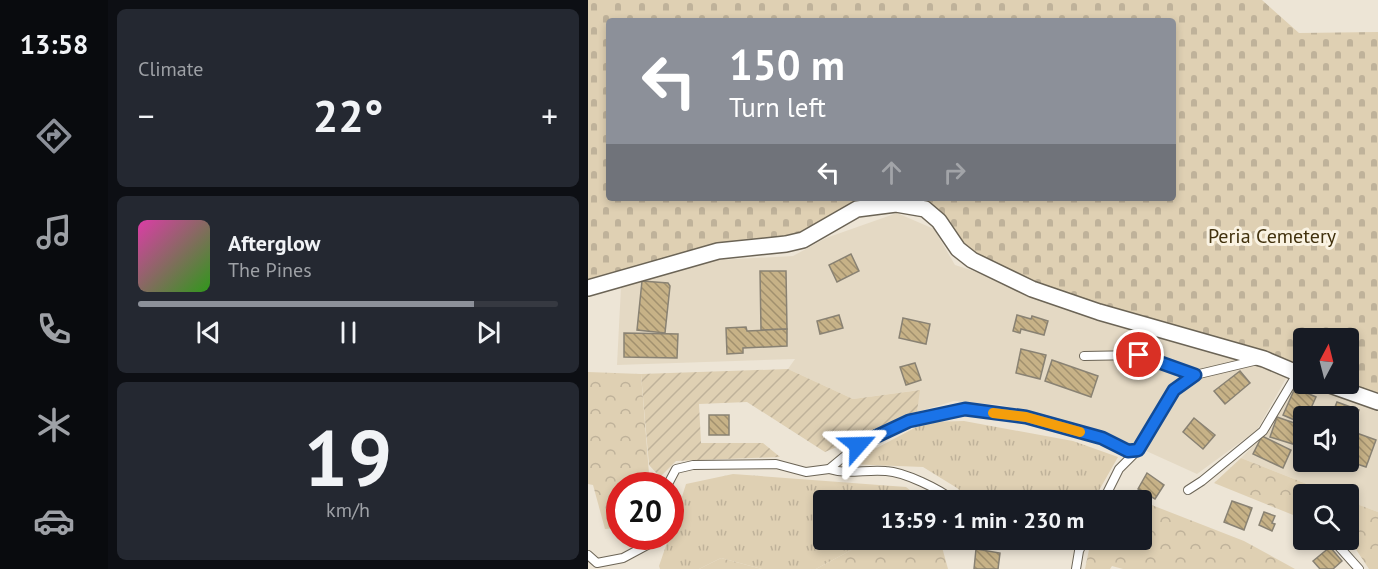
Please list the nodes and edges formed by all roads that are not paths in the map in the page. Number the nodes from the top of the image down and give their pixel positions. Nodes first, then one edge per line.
1 (588, 288) edge
2 (1084, 357) dead end
3 (1264, 359) junction
4 (1293, 372) edge
5 (1195, 375) junction
6 (1293, 386) edge
7 (1355, 394) edge
8 (1378, 402) edge
9 (1138, 450) junction
10 (829, 469) junction
11 (674, 472) edge
12 (933, 490) edge
13 (1108, 490) edge
14 (1188, 490) dead end
15 (638, 550) edge
16 (1079, 550) edge
17 (1342, 550) edge
18 (588, 555) edge
19 (1076, 569) edge
20 (1359, 569) edge

1 - 3 street
2 - 5 lane
3 - 4 street
3 - 5 lane
5 - 9 lane
6 - 14 lane
7 - 8 street
9 - 10 lane
9 - 13 lane
10 - 11 lane
10 - 12 lane
15 - 18 lane
16 - 19 lane
17 - 20 lane

